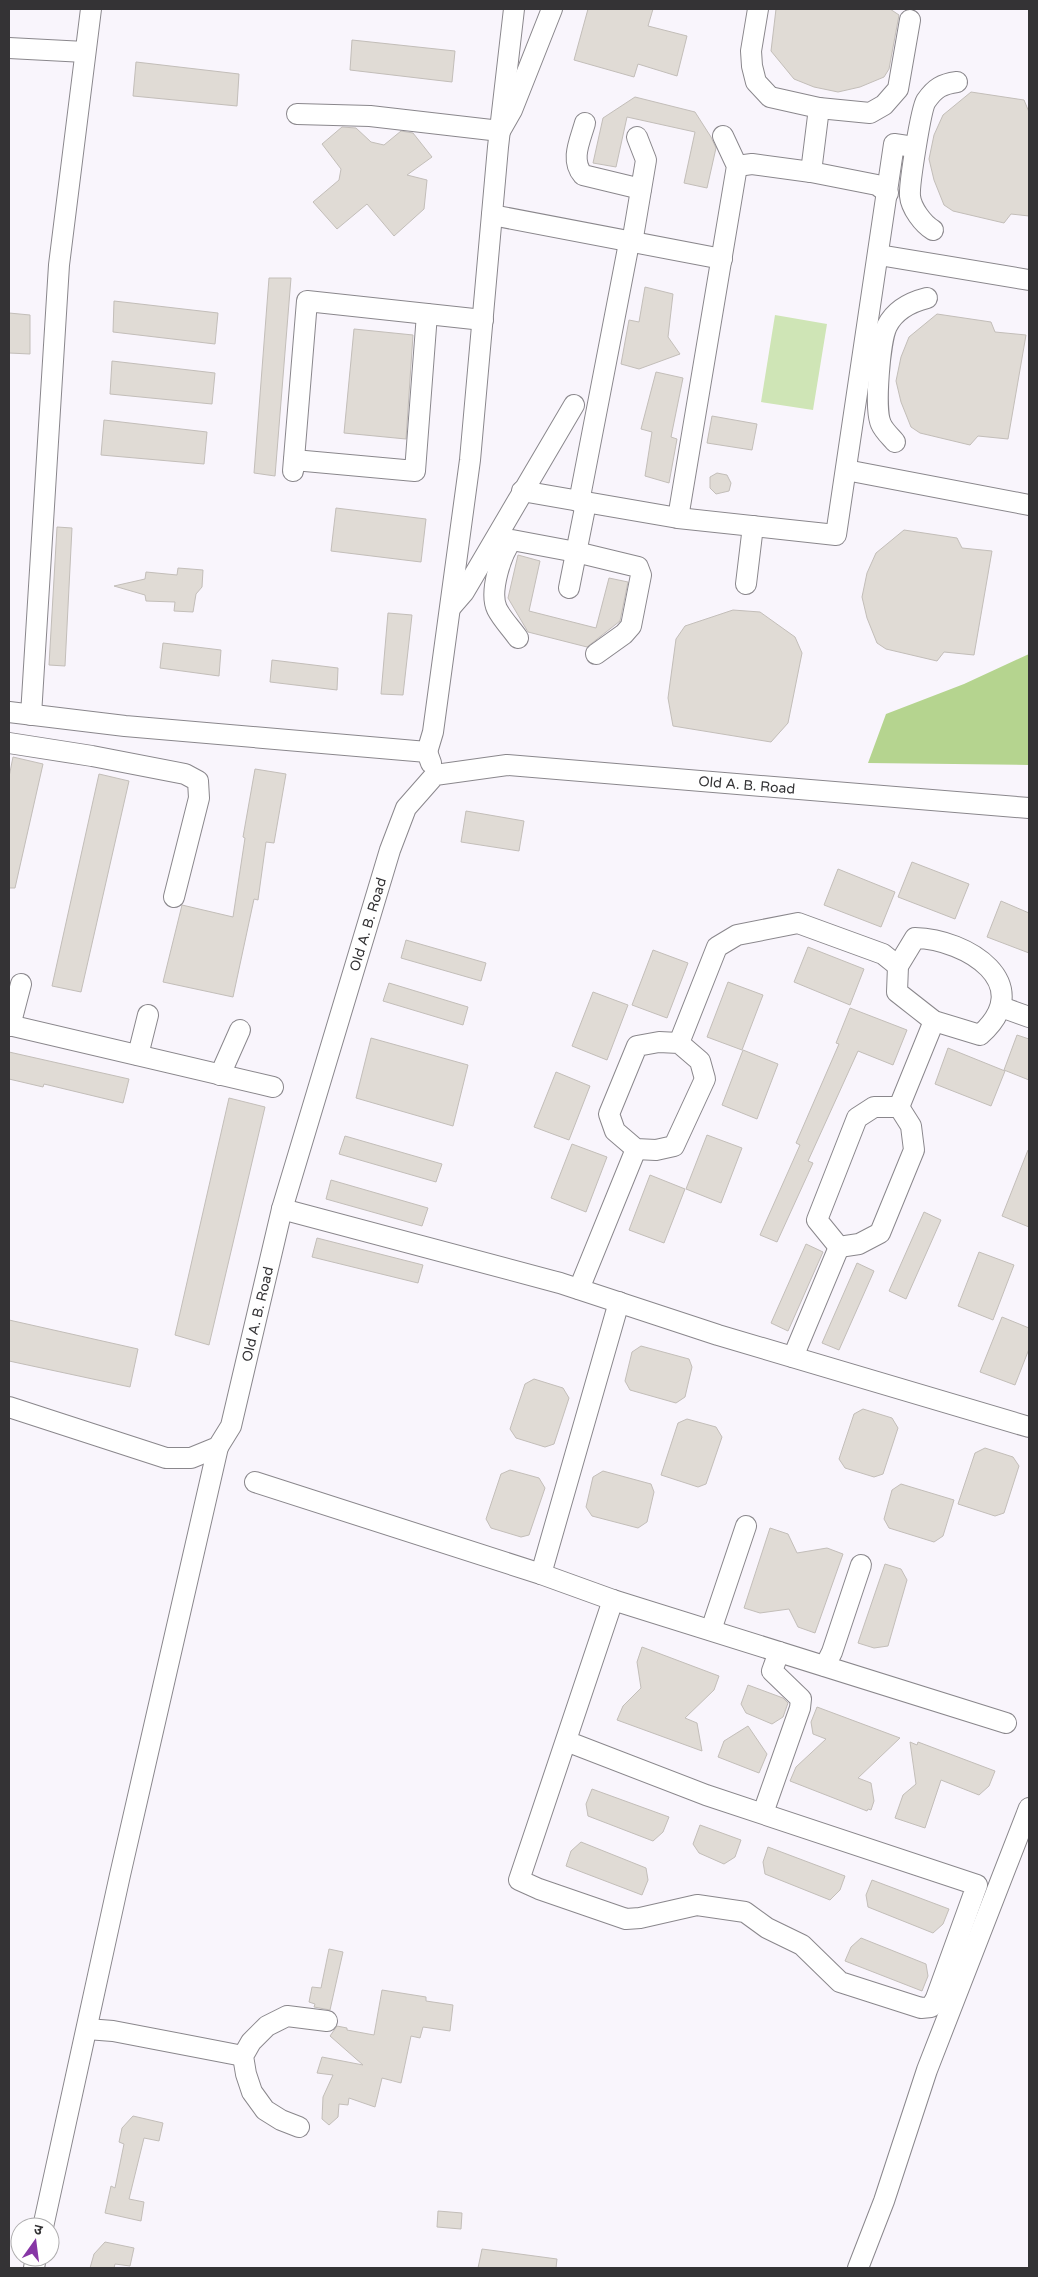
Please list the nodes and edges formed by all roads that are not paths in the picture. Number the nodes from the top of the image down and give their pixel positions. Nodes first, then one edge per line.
1 (91, 9) edge
2 (514, 9) edge
3 (552, 9) edge
4 (758, 9) edge
5 (910, 20) dead end
6 (9, 48) edge
7 (86, 52) junction
8 (957, 82) dead end
9 (819, 108) junction
10 (297, 114) dead end
11 (585, 124) dead end
12 (500, 131) junction
13 (722, 136) dead end
14 (637, 138) dead end
15 (914, 147) junction
16 (737, 166) junction
17 (810, 172) junction
18 (641, 188) junction
19 (888, 193) junction
20 (492, 215) junction
21 (933, 230) dead end
22 (631, 243) junction
23 (879, 255) junction
24 (722, 259) junction
25 (1029, 280) edge
26 (927, 298) dead end
27 (427, 314) junction
28 (483, 320) junction
29 (871, 366) junction
30 (574, 404) dead end
31 (895, 442) dead end
32 (846, 470) junction
33 (522, 491) junction
34 (583, 502) junction
35 (1029, 505) edge
36 (678, 518) junction
37 (752, 526) junction
38 (576, 552) junction
39 (746, 584) dead end
40 (569, 588) dead end
41 (450, 609) junction
42 (518, 638) dead end
43 (596, 654) dead end
44 (9, 712) edge
45 (30, 715) junction
46 (9, 743) edge
47 (427, 752) junction
48 (435, 775) junction
49 (1029, 808) edge
50 (174, 896) dead end
51 (898, 966) junction
52 (21, 984) dead end
53 (1004, 1008) junction
54 (148, 1015) dead end
55 (1029, 1017) edge
56 (934, 1021) junction
57 (10, 1025) edge
58 (240, 1030) dead end
59 (679, 1043) junction
60 (138, 1056) junction
61 (220, 1075) junction
62 (274, 1087) dead end
63 (899, 1107) junction
64 (636, 1149) junction
65 (282, 1208) junction
66 (839, 1247) junction
67 (579, 1289) junction
68 (619, 1302) junction
69 (794, 1357) junction
70 (9, 1407) edge
71 (1027, 1421) edge
72 (218, 1447) junction
73 (255, 1482) dead end
74 (746, 1526) dead end
75 (861, 1565) dead end
76 (541, 1574) junction
77 (613, 1600) junction
78 (711, 1630) junction
79 (779, 1652) junction
80 (825, 1666) junction
81 (1006, 1724) dead end
82 (566, 1741) junction
83 (1029, 1808) edge
84 (763, 1813) junction
85 (327, 2021) dead end
86 (87, 2029) junction
87 (244, 2056) junction
88 (298, 2127) dead end
89 (45, 2217) edge
90 (858, 2268) edge

1 - 7 street
2 - 12 street
3 - 12 street
4 - 9 street
5 - 9 street
6 - 7 street
7 - 45 street
8 - 15 street
9 - 17 street
10 - 12 street
11 - 18 street
12 - 20 street
13 - 16 street
14 - 18 street
15 - 19 street
15 - 21 street
16 - 17 street
16 - 24 street
17 - 19 street
18 - 22 street
19 - 23 street
20 - 22 street
20 - 28 street
22 - 24 street
22 - 34 street
23 - 25 street
23 - 29 street
24 - 36 street
26 - 29 street
27 - 27 street
27 - 28 street
28 - 41 street
29 - 31 street
29 - 32 street
30 - 33 street
32 - 35 street
32 - 37 street
33 - 34 street
33 - 41 street
34 - 36 street
34 - 38 street
36 - 37 street
37 - 39 street
38 - 40 street
38 - 42 street
38 - 43 street
41 - 47 street
44 - 45 street
45 - 47 street
46 - 50 street
47 - 48 street
48 - 49 street, Old A. B. Road
48 - 65 street, Old A. B. Road
51 - 53 street
51 - 56 street
51 - 59 street
52 - 57 street
53 - 55 street
53 - 56 street
54 - 60 street
56 - 63 street
57 - 60 street
58 - 61 street
59 - 64 street
59 - 64 street
60 - 61 street
61 - 62 street
63 - 66 street
63 - 66 street
64 - 67 street
65 - 67 street
65 - 72 street, Old A. B. Road
66 - 69 street
67 - 68 street
68 - 69 street
68 - 76 street
69 - 71 street
70 - 72 street
72 - 86 street, Old A. B. Road
73 - 76 street
74 - 78 street
75 - 80 street
76 - 77 street
77 - 78 street
77 - 82 street
78 - 79 street
79 - 80 street
79 - 84 street
80 - 81 street
82 - 84 street
82 - 84 street
83 - 90 street
85 - 87 street
86 - 87 street
86 - 89 street, Old A. B. Road
87 - 88 street

